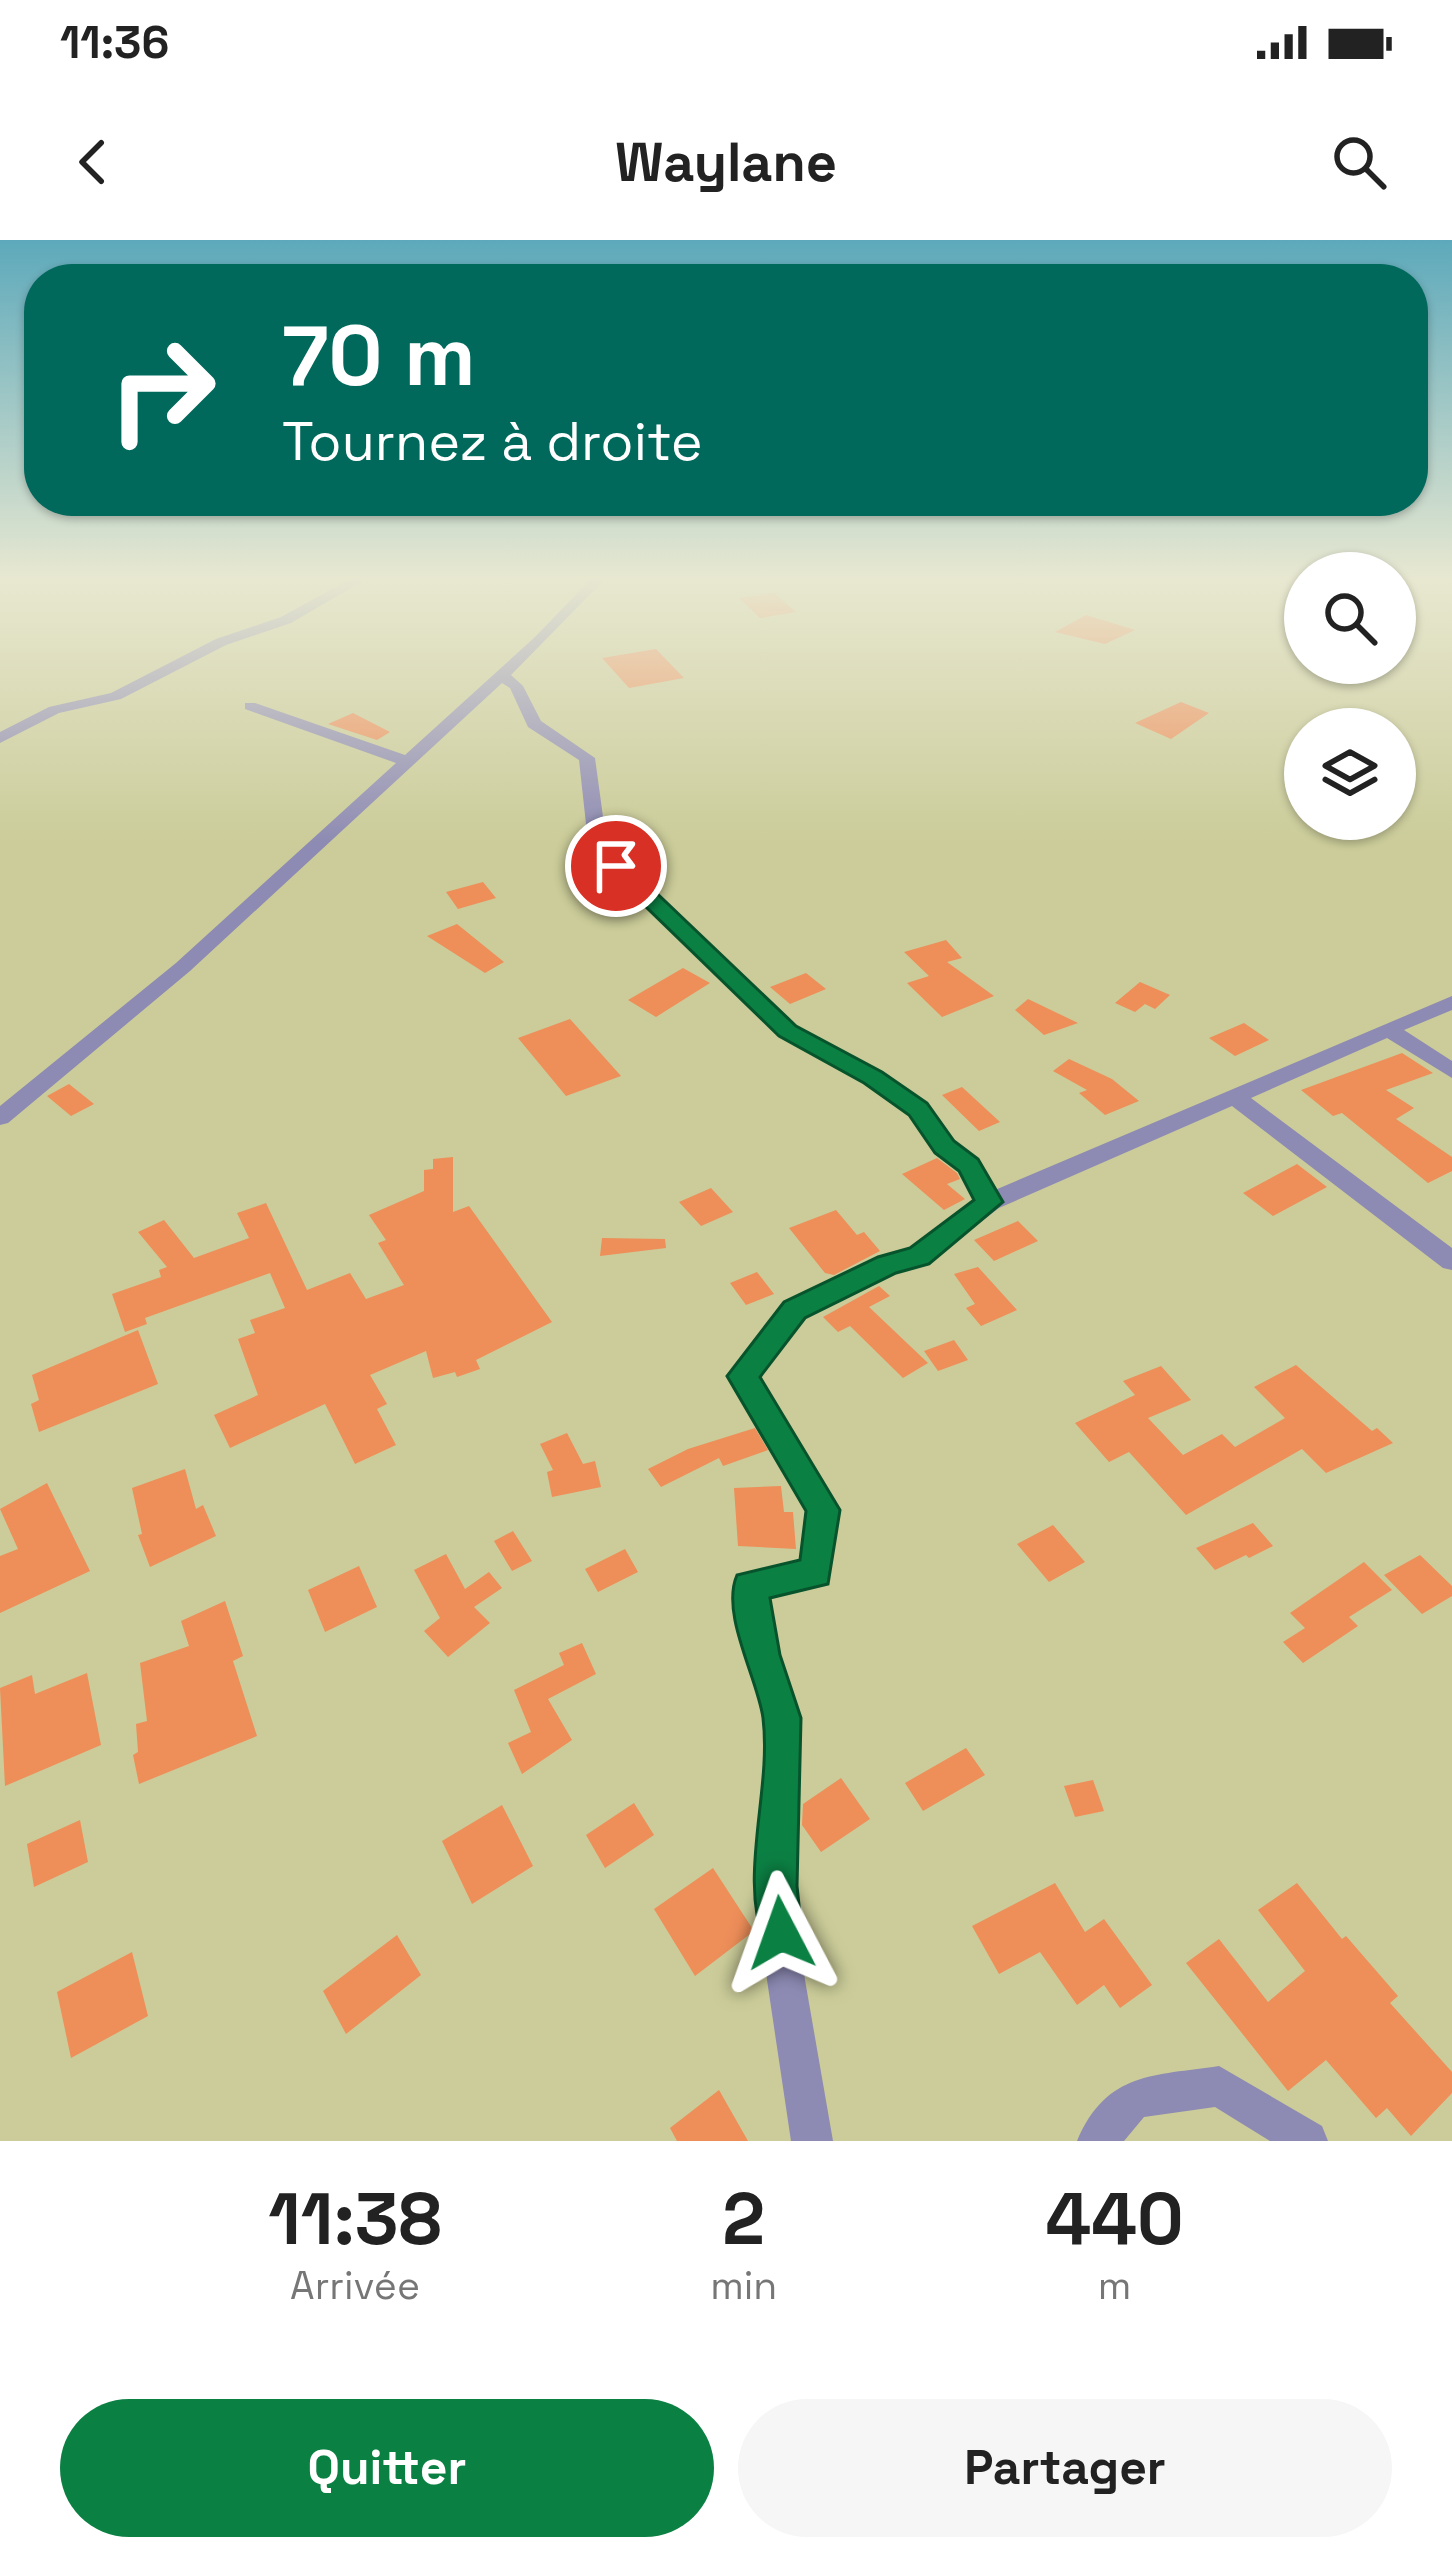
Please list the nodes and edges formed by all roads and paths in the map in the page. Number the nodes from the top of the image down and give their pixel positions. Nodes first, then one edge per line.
1 (173, 667) edge
2 (510, 667) edge
3 (502, 675) junction
4 (250, 706) dead end
5 (0, 738) edge
6 (408, 762) junction
7 (1452, 1002) edge
8 (1389, 1030) junction
9 (1452, 1071) edge
10 (1234, 1096) junction
11 (0, 1118) edge
12 (990, 1202) junction
13 (1452, 1261) edge
14 (812, 2141) edge
15 (1098, 2141) edge
16 (1307, 2141) edge

1 - 5 street
2 - 3 street
3 - 6 street
3 - 12 street
4 - 6 street
6 - 11 street
7 - 8 street
8 - 9 street
8 - 10 street
10 - 12 street
10 - 13 street
12 - 14 street
15 - 16 street

